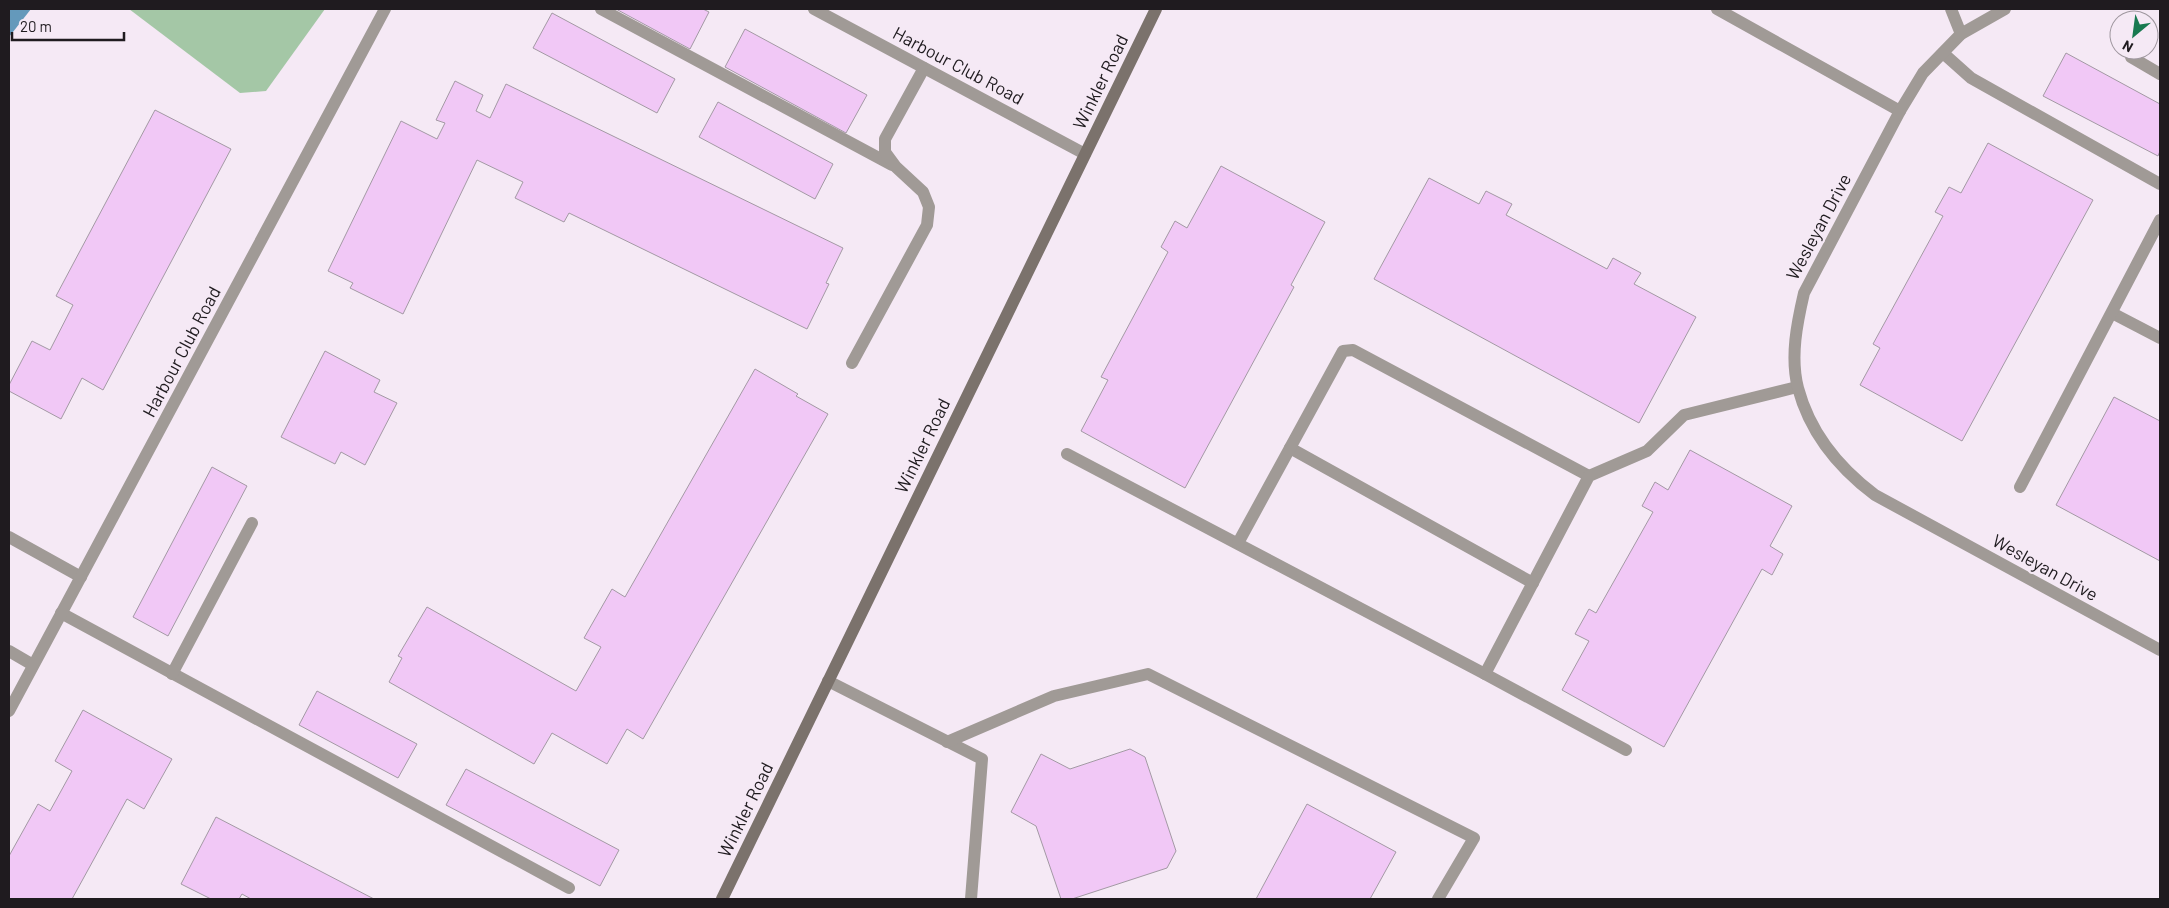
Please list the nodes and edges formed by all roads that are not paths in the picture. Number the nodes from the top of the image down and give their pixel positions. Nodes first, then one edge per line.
1 (385, 9) edge
2 (601, 9) edge
3 (814, 9) edge
4 (1156, 9) edge
5 (1717, 9) edge
6 (1951, 9) edge
7 (2005, 9) edge
8 (1961, 34) junction
9 (1943, 53) junction
10 (2137, 60) edge
11 (924, 68) junction
12 (2160, 74) edge
13 (1900, 111) junction
14 (1085, 154) junction
15 (896, 167) junction
16 (2160, 184) edge
17 (2160, 220) edge
18 (2112, 312) junction
19 (2160, 338) edge
20 (852, 363) dead end
21 (1798, 388) junction
22 (1290, 448) junction
23 (1067, 454) dead end
24 (1589, 476) junction
25 (2020, 487) dead end
26 (252, 523) dead end
27 (9, 537) edge
28 (1238, 543) junction
29 (81, 576) junction
30 (1533, 583) junction
31 (61, 613) junction
32 (2160, 650) edge
33 (9, 651) edge
34 (34, 664) junction
35 (172, 674) junction
36 (1485, 674) junction
37 (828, 681) junction
38 (9, 711) edge
39 (947, 742) junction
40 (1626, 750) dead end
41 (569, 888) dead end
42 (722, 899) edge
43 (971, 899) edge
44 (1438, 899) edge

1 - 29 street, Harbour Club Road
2 - 15 street
3 - 11 street, Harbour Club Road
4 - 14 street, Winkler Road
5 - 13 street
6 - 8 street
7 - 8 street, Wesleyan Drive
8 - 9 street, Wesleyan Drive
9 - 13 street, Wesleyan Drive
9 - 16 street
10 - 12 street
11 - 14 street, Harbour Club Road
11 - 15 street
13 - 21 street, Wesleyan Drive
14 - 37 street, Winkler Road
15 - 20 street
17 - 18 street
18 - 19 street
18 - 25 street
21 - 24 street
21 - 32 street, Wesleyan Drive
22 - 24 street
22 - 28 street
22 - 30 street
23 - 28 street
24 - 30 street
26 - 35 street
27 - 29 street
28 - 36 street
29 - 31 street, Harbour Club Road
30 - 36 street
31 - 34 street, Harbour Club Road
31 - 35 street
33 - 34 street
34 - 38 street, Harbour Club Road
35 - 41 street
36 - 40 street
37 - 39 street
37 - 42 street, Winkler Road
39 - 43 street
39 - 44 street

